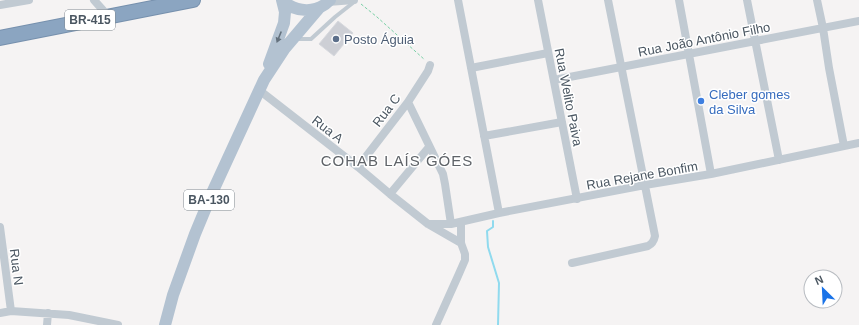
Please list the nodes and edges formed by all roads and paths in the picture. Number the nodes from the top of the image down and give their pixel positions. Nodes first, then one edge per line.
1 (29, 0) edge
2 (94, 0) edge
3 (199, 0) edge
4 (282, 0) edge
5 (355, 0) edge
6 (458, 0) edge
7 (538, 0) edge
8 (608, 0) edge
9 (679, 0) edge
10 (747, 0) edge
11 (817, 0) edge
12 (187, 1) edge
13 (3, 3) edge
14 (326, 3) edge
15 (361, 4) dead end
16 (142, 5) edge
17 (109, 17) junction
18 (859, 21) edge
19 (824, 28) junction
20 (0, 38) edge
21 (756, 41) junction
22 (288, 44) junction
23 (548, 53) junction
24 (689, 54) junction
25 (430, 65) joint
26 (621, 67) junction
27 (471, 68) junction
28 (554, 80) junction
29 (261, 85) junction
30 (408, 102) junction
31 (562, 122) junction
32 (484, 136) junction
33 (859, 143) edge
34 (844, 146) junction
35 (429, 147) junction
36 (779, 160) junction
37 (358, 167) junction
38 (711, 174) junction
39 (645, 185) junction
40 (390, 194) junction
41 (577, 199) junction
42 (499, 213) junction
43 (461, 222) junction
44 (428, 224) junction
45 (451, 224) junction
46 (0, 227) edge
47 (461, 242) junction
48 (572, 262) dead end
49 (11, 311) junction
50 (0, 312) edge
51 (48, 313) junction
52 (47, 325) edge
53 (118, 325) edge
54 (166, 325) edge
55 (436, 325) edge

1 - 13 street
2 - 17 street
3 - 12 highway
4 - 14 main road
4 -> 29 main road
5 - 14 street
5 - 22 lane
6 - 27 street
7 - 23 street, Rua Welito Paiva
8 - 26 street
9 - 24 street
10 - 21 street
11 - 19 street
12 - 16 highway, BR-415
14 - 22 main road, BA-130
15 - 25 path
16 - 17 highway, BR-415
17 - 20 highway, BR-415
18 - 19 street, Rua João Antônio Filho
19 - 21 street, Rua João Antônio Filho
19 - 34 street
21 - 24 street, Rua João Antônio Filho
21 - 36 street
22 - 29 main road, BA-130
23 - 27 street
23 - 28 street, Rua Welito Paiva
24 - 26 street, Rua João Antônio Filho
24 - 38 street
25 - 30 street, Rua C
26 - 28 street, Rua João Antônio Filho
26 - 39 street
27 - 32 street
28 - 31 street, Rua Welito Paiva
29 - 37 street, Rua A
29 - 54 main road, BA-130
30 - 35 street
30 - 37 street, Rua C
31 - 32 street
31 - 41 street, Rua Welito Paiva
32 - 42 street
33 - 34 street, Rua Rejane Bonfim
34 - 36 street, Rua Rejane Bonfim
35 - 40 street
35 - 45 street
36 - 38 street, Rua Rejane Bonfim
37 - 40 street, Rua A
38 - 39 street, Rua Rejane Bonfim
39 - 41 street, Rua Rejane Bonfim
39 - 48 street
40 - 44 street, Rua A
41 - 42 street, Rua Rejane Bonfim
42 - 43 street, Rua Rejane Bonfim
43 - 45 street, Rua Rejane Bonfim
43 - 47 street
44 - 45 street, Rua Rejane Bonfim
44 - 47 street, Rua A
46 - 49 street, Rua N
47 - 55 street
49 - 50 street
49 - 51 street
51 - 52 street
51 - 53 street

